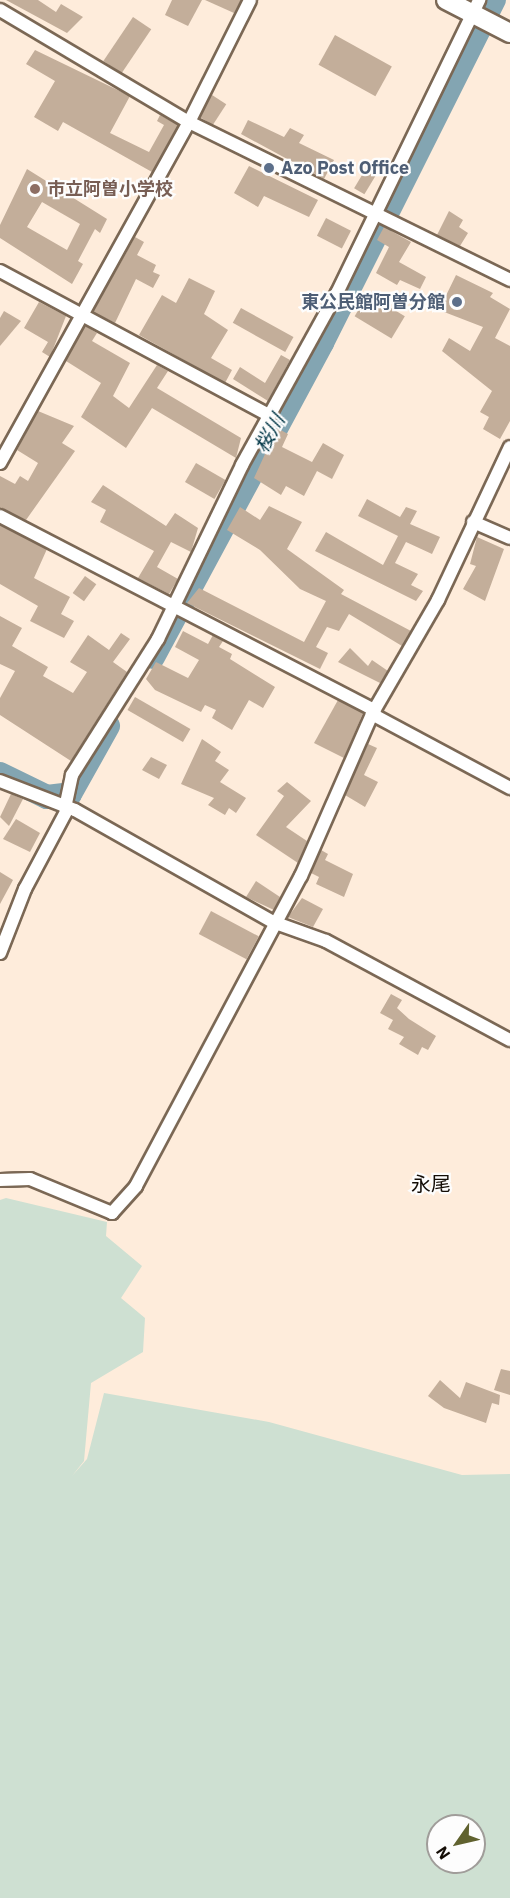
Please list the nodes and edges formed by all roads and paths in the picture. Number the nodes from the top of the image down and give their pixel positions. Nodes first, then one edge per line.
1 (250, 0) edge
2 (446, 0) edge
3 (0, 10) edge
4 (479, 13) edge
5 (510, 33) edge
6 (189, 122) junction
7 (381, 215) junction
8 (0, 271) edge
9 (510, 280) edge
10 (83, 315) junction
11 (268, 415) junction
12 (510, 447) edge
13 (0, 463) edge
14 (0, 516) edge
15 (474, 522) junction
16 (510, 538) edge
17 (176, 609) junction
18 (373, 712) junction
19 (0, 781) edge
20 (510, 788) edge
21 (65, 802) junction
22 (273, 922) junction
23 (0, 953) edge
24 (510, 1040) edge
25 (0, 1180) edge

1 - 6 street
2 - 4 main road
3 - 6 street
4 - 5 main road
4 - 7 street
6 - 7 street
6 - 10 street
7 - 9 street
7 - 11 street
8 - 10 street
10 - 11 street
10 - 13 street
11 - 17 street
12 - 15 street
14 - 17 street
15 - 16 street
15 - 18 street
17 - 18 street
17 - 21 street
18 - 20 street
18 - 22 street
19 - 21 street
21 - 22 street
21 - 23 street
22 - 24 street
22 - 25 street

